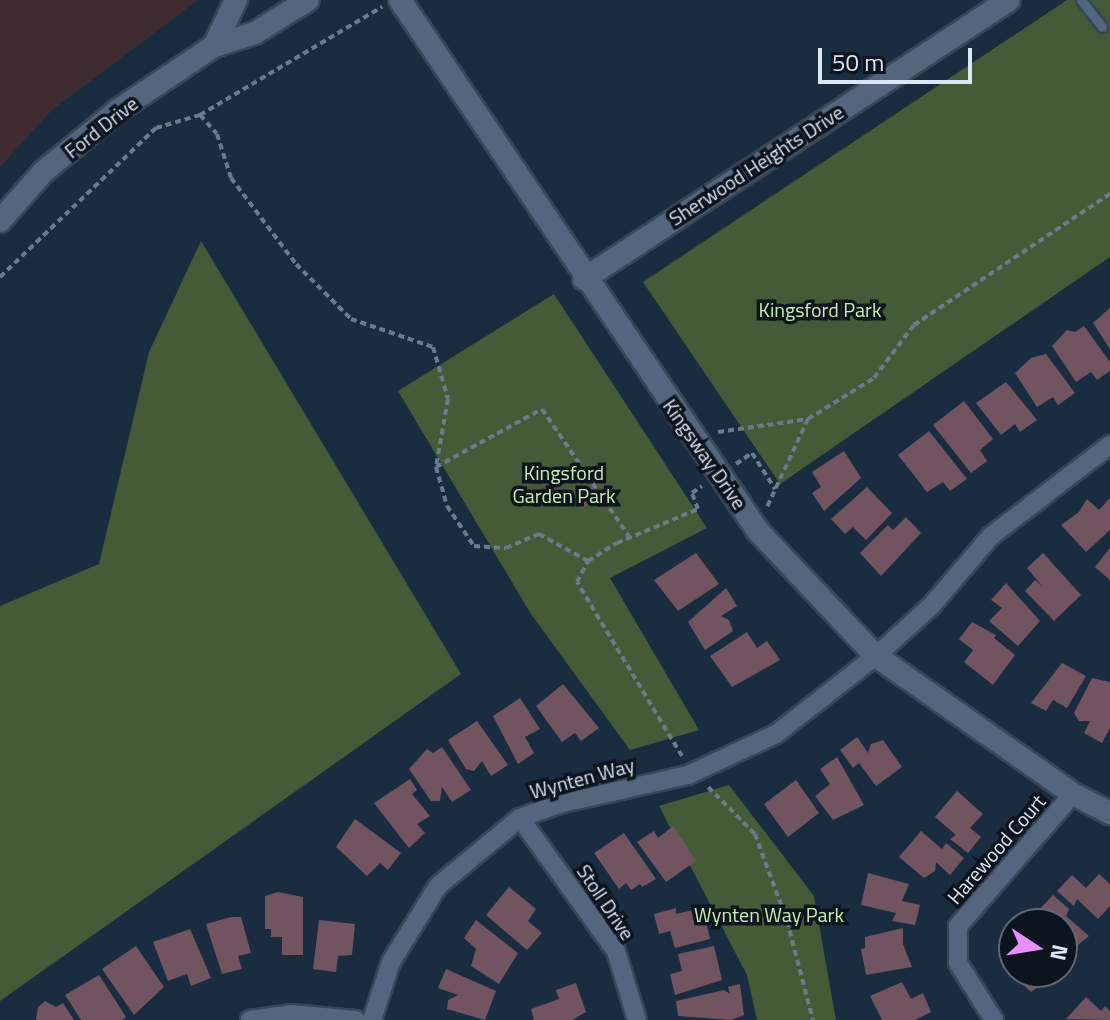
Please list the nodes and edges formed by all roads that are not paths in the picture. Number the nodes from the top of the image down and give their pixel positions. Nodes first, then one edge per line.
1 (236, 0) edge
2 (308, 0) edge
3 (400, 0) edge
4 (1009, 0) edge
5 (1081, 0) edge
6 (1102, 27) dead end
7 (214, 46) junction
8 (0, 221) edge
9 (584, 279) junction
10 (1110, 445) edge
11 (876, 656) junction
12 (1073, 794) junction
13 (1110, 813) edge
14 (520, 818) junction
15 (250, 1020) edge
16 (356, 1020) edge
17 (372, 1020) edge
18 (637, 1020) edge
19 (994, 1020) edge

1 - 7 street, Ford Drive
2 - 7 street, Ford Drive
3 - 9 street, Kingsway Drive
4 - 9 street, Sherwood Heights Drive
5 - 6 lane
7 - 8 street, Ford Drive
9 - 11 street, Kingsway Drive
10 - 11 street, Wynten Way
11 - 12 street, Kingsway Drive
11 - 14 street, Wynten Way
12 - 13 street, Kingsway Drive
12 - 19 street, Harewood Court
14 - 17 street, Wynten Way
14 - 18 street, Stoll Drive
15 - 16 street

